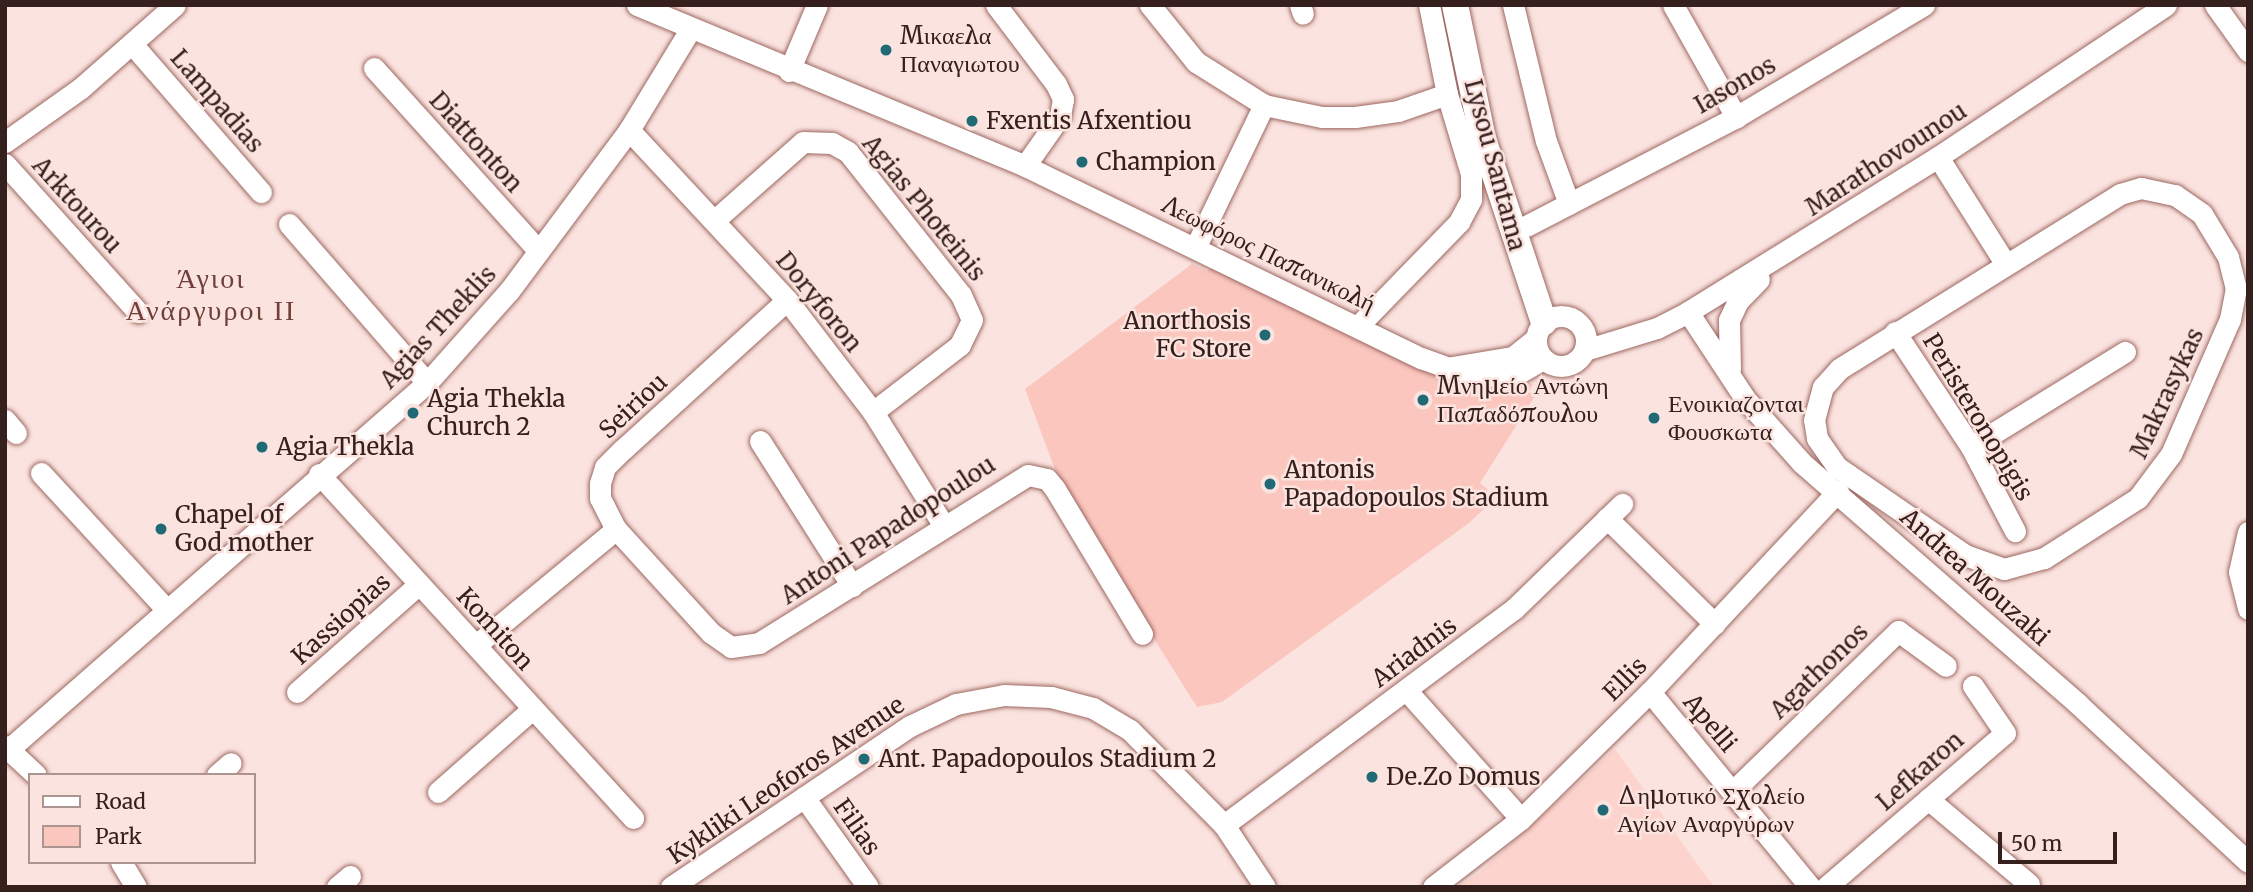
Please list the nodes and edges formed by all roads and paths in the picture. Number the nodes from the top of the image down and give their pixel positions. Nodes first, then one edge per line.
1 (175, 5) edge
2 (637, 5) edge
3 (817, 5) edge
4 (996, 5) edge
5 (1150, 5) edge
6 (1429, 5) edge
7 (1455, 5) edge
8 (1471, 5) edge
9 (1513, 5) edge
10 (1924, 5) edge
11 (2166, 5) edge
12 (2215, 5) edge
13 (1675, 6) edge
14 (691, 28) junction
15 (133, 45) junction
16 (2248, 51) edge
17 (374, 68) dead end
18 (789, 71) junction
19 (1447, 94) junction
20 (1264, 105) junction
21 (1736, 117) junction
22 (629, 130) junction
23 (5, 142) edge
24 (1938, 157) junction
25 (5, 164) edge
26 (1025, 166) junction
27 (261, 192) dead end
28 (1569, 204) junction
29 (716, 219) junction
30 (289, 224) dead end
31 (1526, 226) junction
32 (1196, 246) junction
33 (539, 251) junction
34 (1787, 253) junction
35 (2005, 263) junction
36 (787, 300) junction
37 (138, 312) dead end
38 (1688, 312) junction
39 (1555, 325) junction
40 (1358, 326) junction
41 (1895, 331) junction
42 (1623, 338) junction
43 (1585, 350) junction
44 (2125, 352) dead end
45 (1543, 359) junction
46 (1452, 367) junction
47 (1732, 377) junction
48 (427, 383) junction
49 (873, 412) junction
50 (760, 441) dead end
51 (1971, 447) junction
52 (41, 473) dead end
53 (319, 474) junction
54 (1838, 491) junction
55 (944, 526) junction
56 (616, 529) junction
57 (2015, 531) dead end
58 (2248, 532) edge
59 (419, 584) junction
60 (852, 586) junction
61 (166, 609) junction
62 (2248, 609) edge
63 (1715, 624) junction
64 (711, 633) joint
65 (1142, 634) dead end
66 (476, 645) junction
67 (1947, 666) dead end
68 (1973, 686) dead end
69 (1407, 691) junction
70 (297, 692) dead end
71 (1650, 692) junction
72 (531, 709) junction
73 (7, 748) edge
74 (34, 773) edge
75 (1733, 791) junction
76 (438, 792) dead end
77 (804, 797) junction
78 (1928, 799) junction
79 (633, 818) dead end
80 (1521, 818) junction
81 (1224, 825) junction
82 (2248, 862) edge
83 (122, 864) edge
84 (2029, 884) dead end
85 (136, 887) edge
86 (671, 887) edge
87 (868, 887) edge
88 (1265, 887) edge
89 (1433, 887) edge
90 (1810, 887) edge
91 (1826, 887) edge

1 - 15 street
2 - 14 street, Λεωφόρος Παπανικολή
3 - 18 street
4 - 26 street
5 - 20 street
6 - 19 street
7 - 39 main road, Lysou Santama
8 - 31 main road, Lysou Santama
9 - 28 street
10 - 21 street, Iasonos
11 - 24 street, Marathovounou
12 - 16 street
13 - 21 street
14 - 18 street, Λεωφόρος Παπανικολή
14 - 22 street, Agias Theklis
15 - 23 street
15 - 27 street, Lampadias
17 - 33 street, Diattonton
18 - 26 street, Λεωφόρος Παπανικολή
19 - 20 street
19 - 40 street
20 - 32 street
21 - 28 street, Iasonos
22 - 29 street, Doryforon
22 - 33 street, Agias Theklis
24 - 34 street, Marathovounou
24 - 35 street
25 - 37 street, Arktourou
26 - 32 street, Λεωφόρος Παπανικολή
28 - 31 street, Iasonos
29 - 36 street, Doryforon
29 - 49 street, Agias Photeinis
30 - 48 street
31 - 39 main road, Lysou Santama
32 - 40 street, Λεωφόρος Παπανικολή
33 - 48 street, Agias Theklis
34 - 38 street, Marathovounou
34 - 47 street
35 - 41 street, Makrasykas
35 - 41 street, Makrasykas
36 - 49 street, Doryforon
36 - 56 street, Seiriou
38 - 42 street, Marathovounou
38 - 47 street, Andrea Mouzaki
39 - 42 street
39 - 43 street
39 - 45 street
39 - 46 street, Λεωφόρος Παπανικολή
40 - 46 street, Λεωφόρος Παπανικολή
41 - 51 street, Peristeronopigis
42 - 43 street, Marathovounou
43 - 45 street, Marathovounou
44 - 51 street
45 - 46 street, Λεωφόρος Παπανικολή
47 - 54 street, Andrea Mouzaki
48 - 53 street, Agias Theklis
49 - 55 street, Doryforon
50 - 60 street
51 - 57 street, Peristeronopigis
52 - 61 street
53 - 59 street, Komiton
53 - 61 street, Agias Theklis
54 - 63 street, Ellis
54 - 82 street, Andrea Mouzaki
55 - 60 street, Antoni Papadopoulou
55 - 65 street, Antoni Papadopoulou
56 - 64 street, Seiriou
56 - 66 street
58 - 62 street
59 - 66 street, Komiton
59 - 70 street, Kassiopias
60 - 64 street, Antoni Papadopoulou
61 - 73 street, Agias Theklis
63 - 69 street, Ariadnis
63 - 71 street, Ellis
66 - 72 street, Komiton
67 - 75 street, Agathonos
68 - 78 street, Lefkaron
69 - 80 street
69 - 81 street, Ariadnis
71 - 75 street, Apelli
71 - 80 street, Ellis
72 - 76 street
72 - 79 street, Komiton
73 - 74 street
75 - 90 street, Apelli
77 - 81 street, Kykliki Leoforos Avenue
77 - 86 street, Kykliki Leoforos Avenue
77 - 87 street, Filias
78 - 84 street
78 - 91 street, Lefkaron
80 - 89 street, Ellis
81 - 88 street, Kykliki Leoforos Avenue
83 - 85 street

